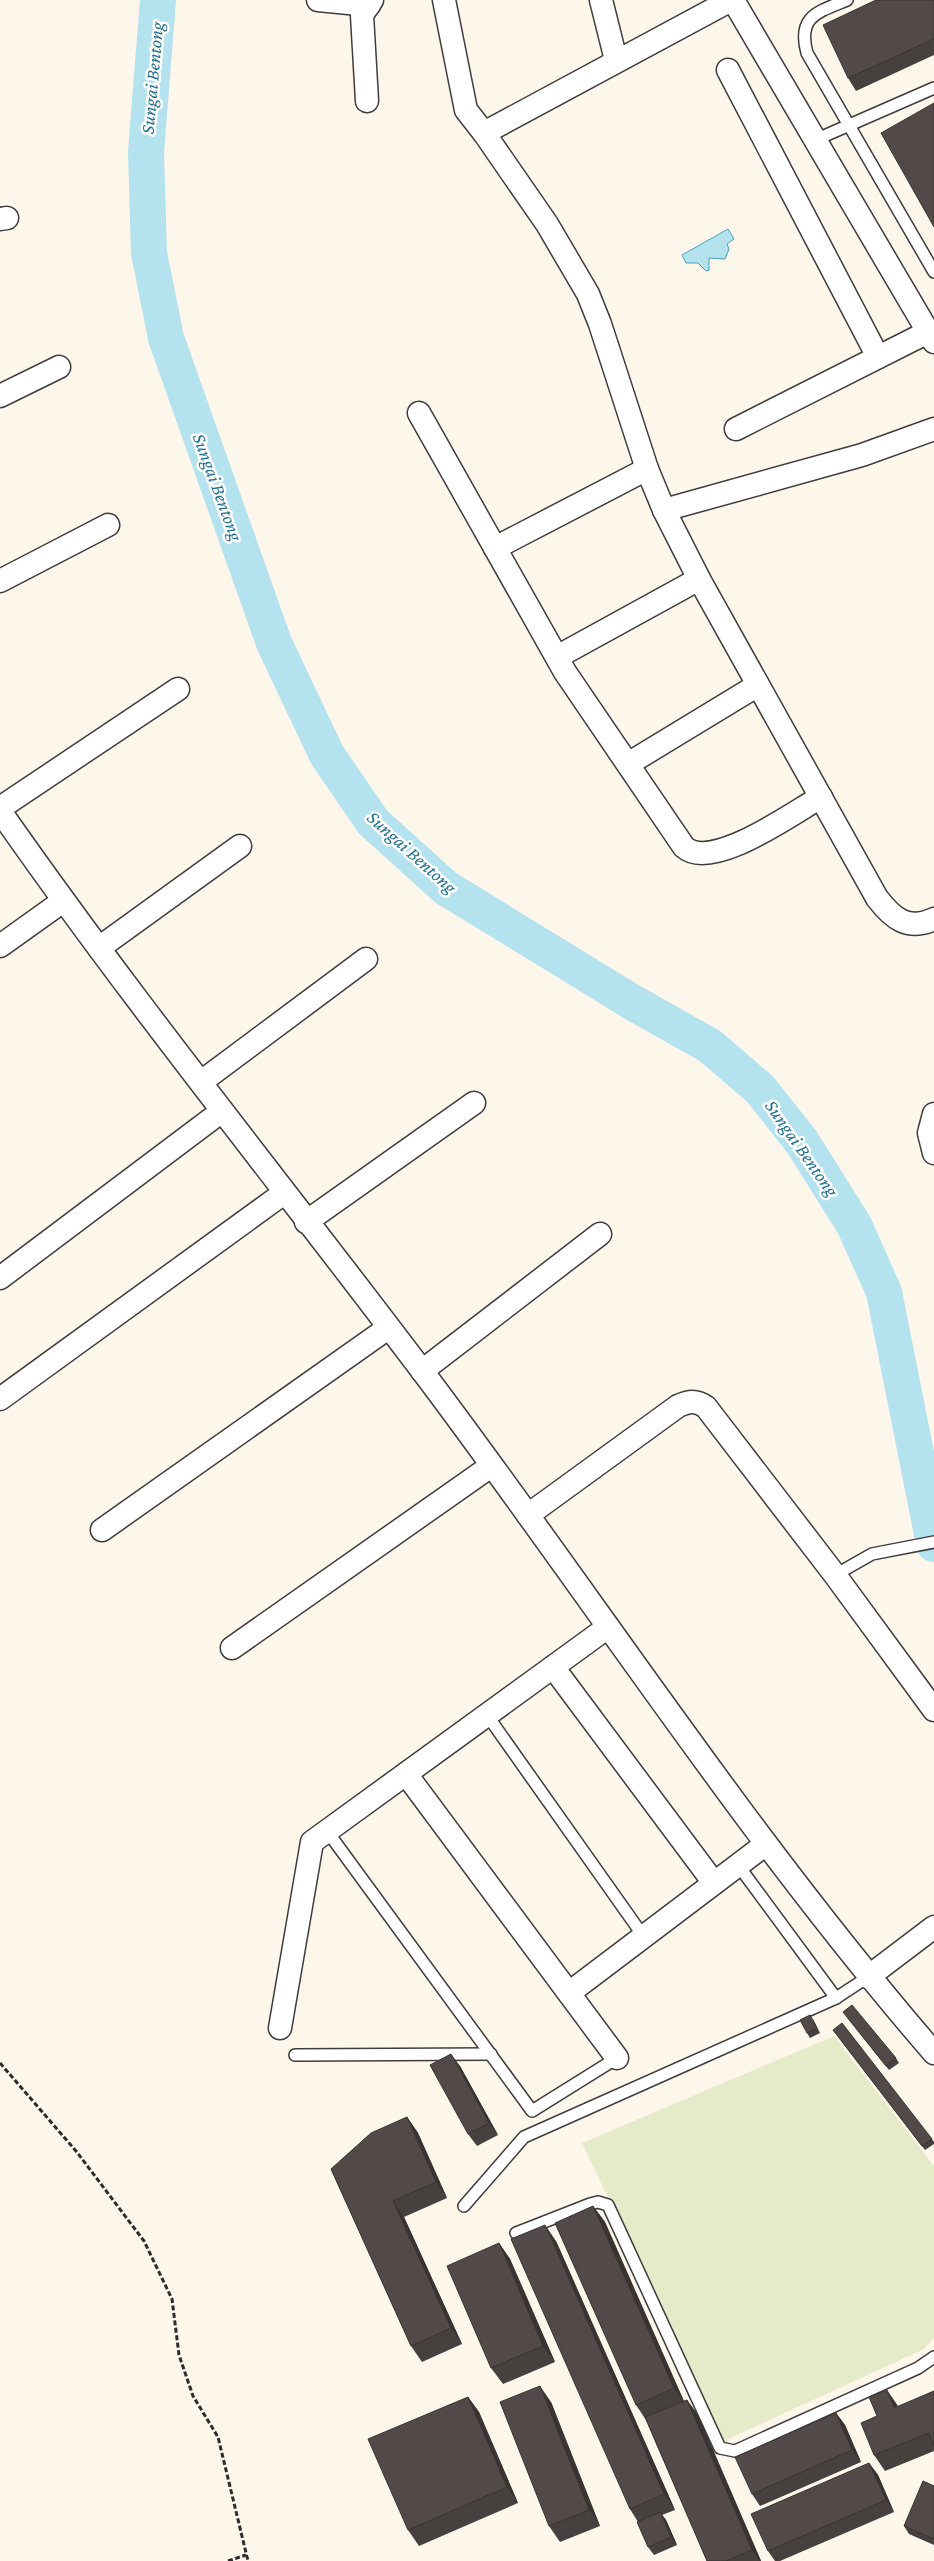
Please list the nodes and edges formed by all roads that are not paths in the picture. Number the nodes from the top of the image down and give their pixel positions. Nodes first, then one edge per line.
1 (318, 0) edge
2 (444, 0) edge
3 (732, 0) edge
4 (847, 0) edge
5 (370, 2) edge
6 (608, 3) edge
7 (616, 60) junction
8 (728, 70) dead end
9 (934, 88) edge
10 (367, 100) dead end
11 (850, 127) junction
12 (484, 133) junction
13 (816, 140) junction
14 (934, 272) edge
15 (931, 337) edge
16 (878, 357) junction
17 (59, 367) dead end
18 (0, 396) edge
19 (419, 412) dead end
20 (736, 429) dead end
21 (934, 429) edge
22 (647, 469) junction
23 (664, 510) junction
24 (108, 525) dead end
25 (495, 548) junction
26 (699, 579) junction
27 (0, 581) edge
28 (556, 657) junction
29 (758, 685) junction
30 (178, 689) dead end
31 (628, 764) junction
32 (821, 797) junction
33 (0, 810) edge
34 (240, 846) dead end
35 (63, 901) junction
36 (934, 919) edge
37 (0, 946) edge
38 (99, 948) junction
39 (366, 958) dead end
40 (201, 1082) junction
41 (474, 1103) dead end
42 (222, 1111) junction
43 (934, 1114) edge
44 (934, 1153) edge
45 (284, 1193) junction
46 (306, 1222) junction
47 (600, 1234) dead end
48 (0, 1278) edge
49 (388, 1328) junction
50 (422, 1371) junction
51 (0, 1399) edge
52 (491, 1466) junction
53 (528, 1515) junction
54 (102, 1530) dead end
55 (934, 1542) edge
56 (835, 1575) junction
57 (608, 1627) junction
58 (232, 1648) dead end
59 (553, 1667) junction
60 (934, 1710) edge
61 (487, 1715) junction
62 (406, 1774) junction
63 (328, 1831) junction
64 (766, 1844) junction
65 (738, 1865) junction
66 (714, 1883) junction
67 (934, 1927) edge
68 (644, 1937) junction
69 (868, 1977) junction
70 (569, 1993) junction
71 (836, 1998) junction
72 (280, 2028) dead end
73 (934, 2052) edge
74 (491, 2054) junction
75 (295, 2055) dead end
76 (617, 2058) joint
77 (464, 2206) dead end
78 (516, 2233) dead end
79 (934, 2357) edge

1 - 5 street
2 - 12 street
3 - 7 street
3 - 13 street
4 - 11 lane
5 - 10 street
6 - 7 street
7 - 12 street
8 - 16 street
9 - 11 lane
11 - 13 lane
11 - 14 lane
12 - 22 street
13 - 15 street
15 - 16 street
16 - 20 street
17 - 18 street
19 - 25 street
21 - 23 street
22 - 23 street
22 - 25 street
23 - 26 street
24 - 27 street
25 - 28 street
26 - 28 street
26 - 29 street
28 - 31 street
29 - 31 street
29 - 32 street
30 - 33 street
31 - 32 street
32 - 36 street
33 - 35 street
34 - 38 street
35 - 37 street
35 - 38 street
38 - 40 street
39 - 40 street
40 - 42 street
41 - 46 street
42 - 45 street
42 - 48 street
43 - 44 street
45 - 46 street
45 - 51 street
46 - 49 street
47 - 50 street
49 - 50 street
49 - 54 street
50 - 52 street
52 - 53 street
52 - 58 street
53 - 56 street
53 - 57 street
55 - 56 lane
56 - 60 street
57 - 59 street
57 - 64 street
59 - 61 street
59 - 66 street
61 - 62 street
61 - 68 lane
62 - 63 street
62 - 70 street
63 - 72 street
63 - 74 lane
64 - 65 street
64 - 69 street
65 - 66 street
65 - 71 lane
66 - 68 street
67 - 69 street
68 - 70 street
69 - 71 lane
69 - 73 street
70 - 76 street
71 - 77 lane
74 - 75 lane
74 - 76 lane
78 - 79 lane

